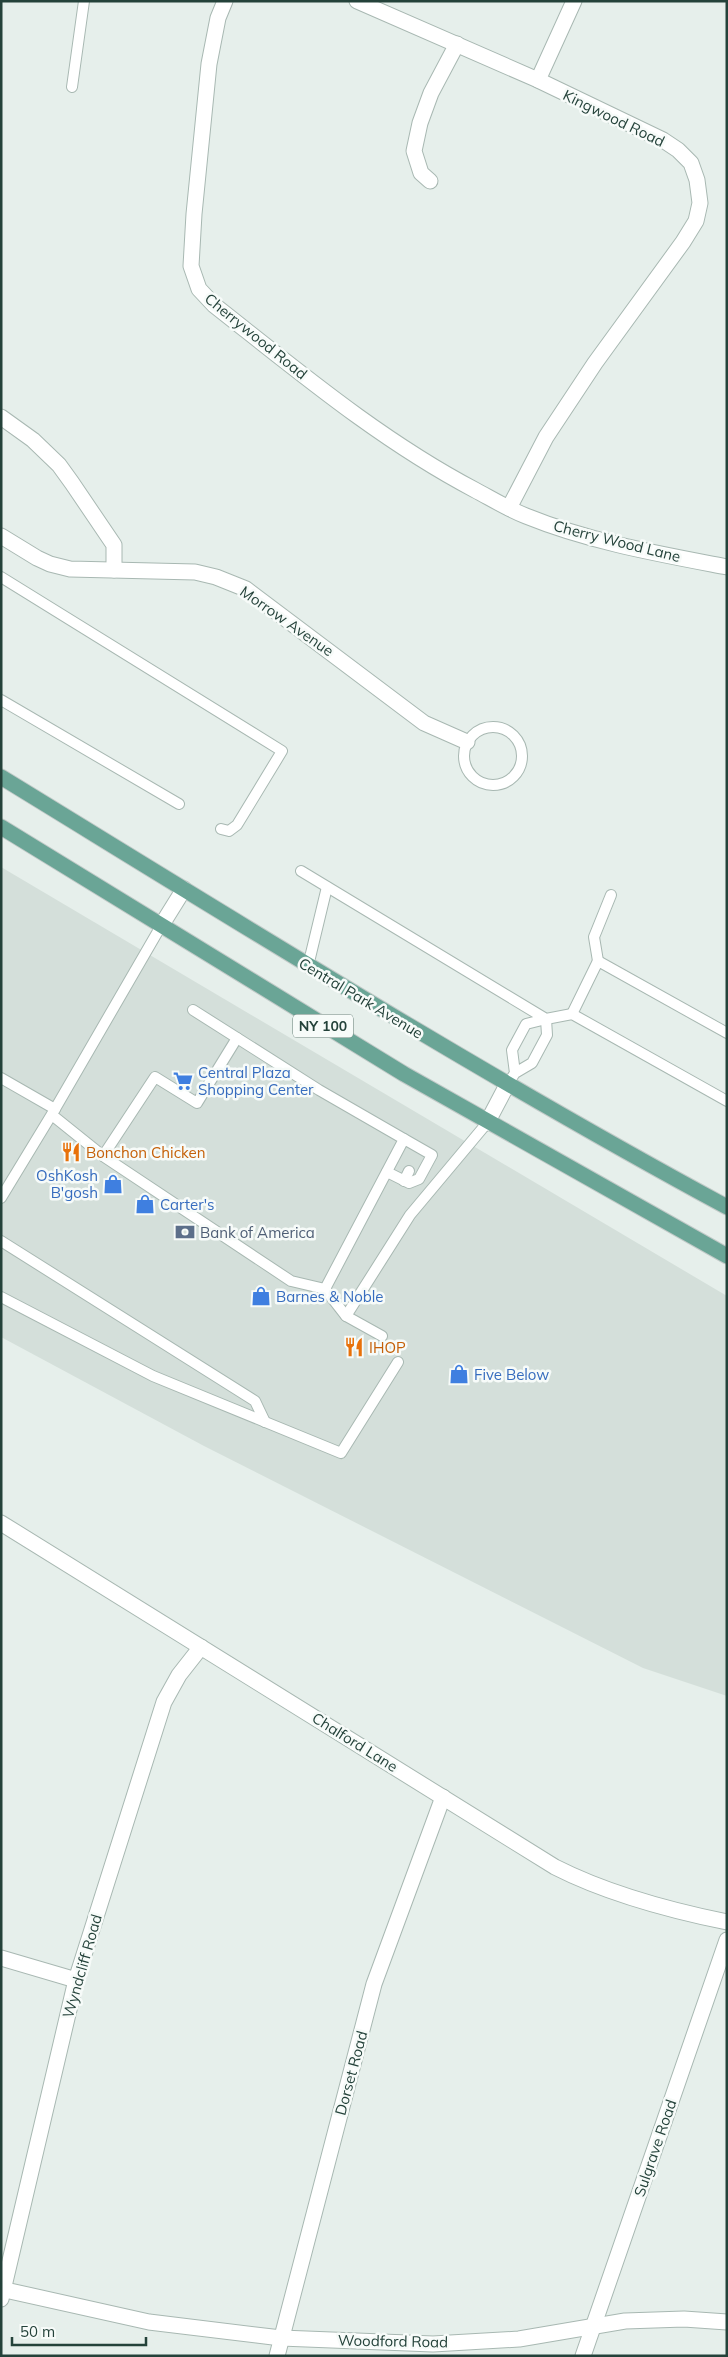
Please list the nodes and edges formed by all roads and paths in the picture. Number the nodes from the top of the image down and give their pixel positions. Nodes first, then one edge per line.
1 (84, 1) edge
2 (225, 1) edge
3 (357, 1) edge
4 (574, 1) edge
5 (457, 44) junction
6 (538, 80) junction
7 (72, 87) dead end
8 (430, 181) dead end
9 (1, 417) edge
10 (509, 508) junction
11 (1, 536) edge
12 (727, 567) edge
13 (114, 570) junction
14 (1, 577) edge
15 (1, 700) edge
16 (467, 742) junction
17 (1, 777) edge
18 (180, 804) dead end
19 (1, 827) edge
20 (221, 829) dead end
21 (301, 871) dead end
22 (327, 887) junction
23 (184, 889) junction
24 (611, 895) dead end
25 (161, 926) junction
26 (598, 961) junction
27 (308, 966) junction
28 (193, 1010) dead end
29 (572, 1014) junction
30 (546, 1020) junction
31 (727, 1034) edge
32 (238, 1038) junction
33 (1, 1078) edge
34 (511, 1079) junction
35 (727, 1100) edge
36 (54, 1112) junction
37 (487, 1123) junction
38 (404, 1139) junction
39 (103, 1156) junction
40 (387, 1172) junction
41 (1, 1198) edge
42 (727, 1207) edge
43 (1, 1241) edge
44 (727, 1256) edge
45 (325, 1289) junction
46 (1, 1297) edge
47 (346, 1316) junction
48 (382, 1336) dead end
49 (398, 1362) dead end
50 (266, 1422) junction
51 (1, 1523) edge
52 (201, 1647) junction
53 (444, 1797) junction
54 (727, 1922) edge
55 (727, 1940) edge
56 (1, 1958) edge
57 (76, 1980) junction
58 (2, 2293) edge
59 (727, 2322) edge
60 (593, 2326) junction
61 (281, 2338) junction
62 (277, 2356) edge
63 (583, 2356) edge

1 - 7 lane
2 - 10 street, Cherrywood Road
3 - 5 street, Kingwood Road
4 - 6 street
5 - 6 street, Kingwood Road
5 - 8 street
6 - 10 street, Kingwood Road
9 - 13 street
10 - 12 street, Cherry Wood Lane
11 - 13 street, Morrow Avenue
13 - 16 street, Morrow Avenue
14 - 20 lane
15 - 18 lane
16 - 16 lane
17 - 23 main road, Central Park Avenue / NY 100
19 - 25 main road, NY 100
21 - 22 lane
22 - 27 lane
22 - 30 lane
23 - 25 street
23 - 27 main road, Central Park Avenue / NY 100
24 - 26 lane
25 - 36 lane
25 - 37 main road, NY 100
26 - 29 lane
26 - 31 lane
27 - 34 main road, Central Park Avenue / NY 100
28 - 32 lane
29 - 30 lane
29 - 35 lane
30 - 34 lane
30 - 34 lane
32 - 38 lane
32 - 39 lane
33 - 36 lane
34 - 37 street
34 - 42 main road, Central Park Avenue / NY 100
36 - 39 lane
36 - 41 lane
37 - 44 main road, NY 100
37 - 47 lane
38 - 40 lane
38 - 40 lane
39 - 45 lane
40 - 45 lane
43 - 50 lane
45 - 47 lane
46 - 50 lane
47 - 48 lane
49 - 50 lane
51 - 52 street, Chalford Lane
52 - 53 street, Chalford Lane
52 - 57 street, Wyndcliff Road
53 - 54 street, Chalford Lane
53 - 61 street, Dorset Road
55 - 60 street, Sulgrave Road
56 - 57 street
57 - 58 street, Wyndcliff Road
58 - 61 street, Woodford Road
59 - 60 street, Woodford Road
60 - 61 street, Woodford Road
60 - 63 street, Sulgrave Road
61 - 62 street, Dorset Road

